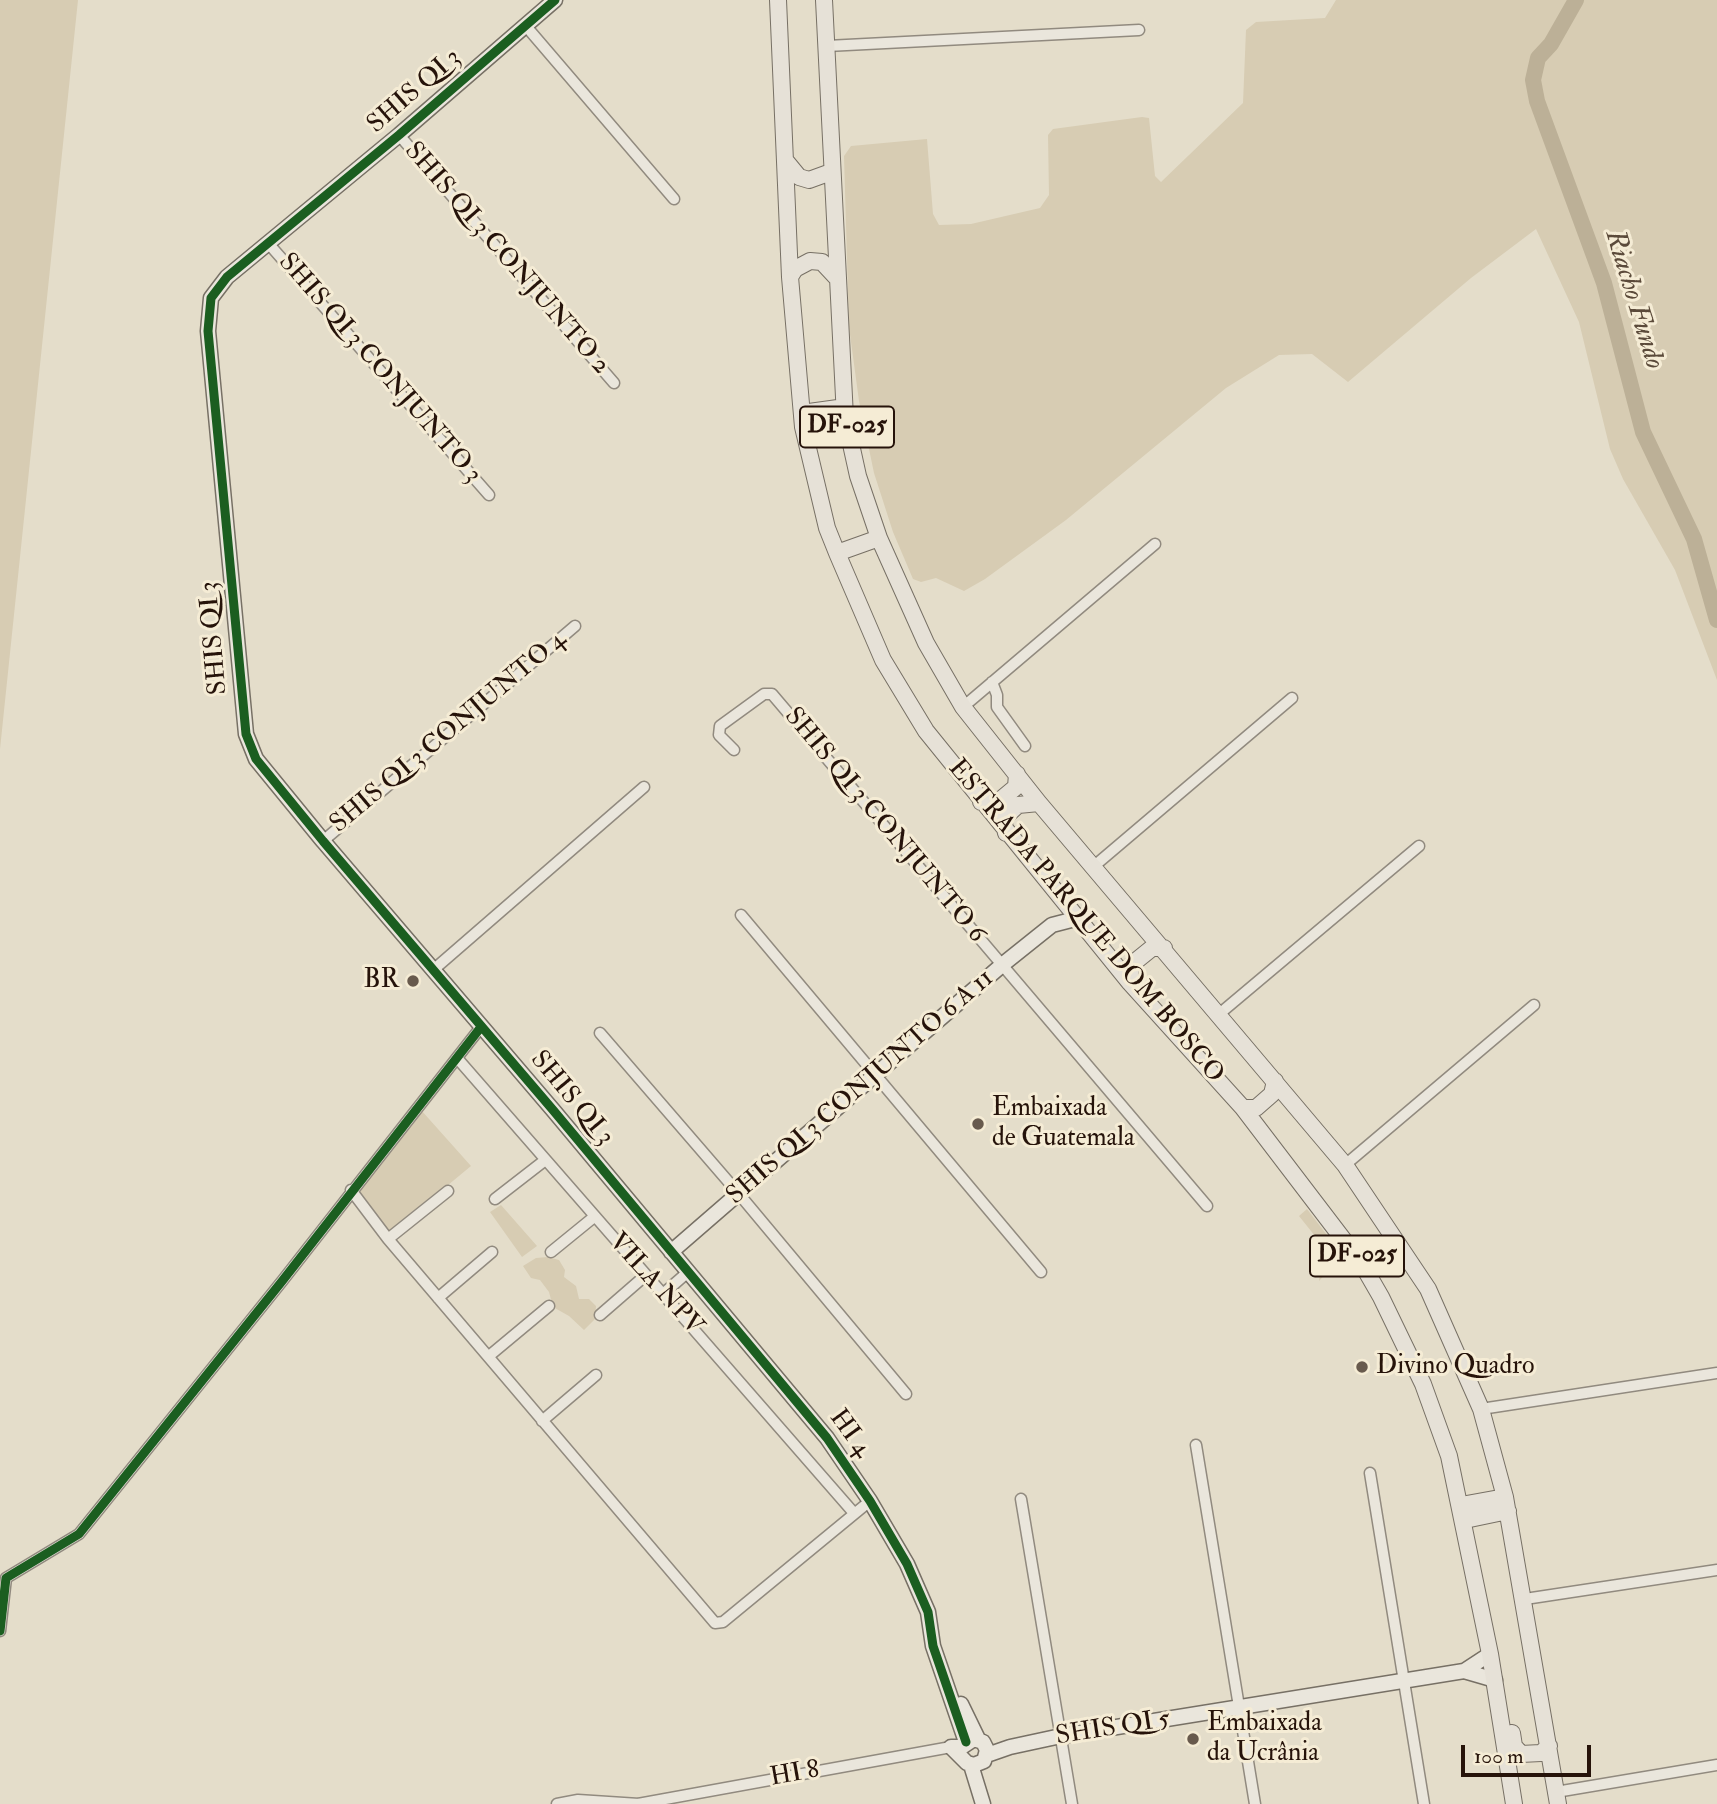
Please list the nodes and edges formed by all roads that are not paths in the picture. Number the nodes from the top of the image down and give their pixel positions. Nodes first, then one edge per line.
1 (555, 0) edge
2 (778, 0) edge
3 (824, 0) edge
4 (525, 25) junction
5 (1139, 30) dead end
6 (827, 46) junction
7 (399, 135) junction
8 (785, 160) junction
9 (831, 172) junction
10 (674, 199) dead end
11 (268, 243) junction
12 (835, 244) junction
13 (788, 246) junction
14 (790, 276) junction
15 (836, 277) junction
16 (614, 383) dead end
17 (845, 417) junction
18 (803, 427) junction
19 (489, 495) dead end
20 (879, 538) junction
21 (1155, 544) dead end
22 (837, 553) junction
23 (575, 626) dead end
24 (992, 682) junction
25 (1292, 698) dead end
26 (962, 707) junction
27 (1025, 747) dead end
28 (734, 750) dead end
29 (1017, 774) junction
30 (644, 787) dead end
31 (981, 802) junction
32 (1039, 803) junction
33 (1006, 834) junction
34 (323, 841) junction
35 (1419, 846) dead end
36 (1093, 867) junction
37 (1065, 900) junction
38 (741, 915) dead end
39 (1079, 918) junction
40 (1052, 925) junction
41 (1147, 928) junction
42 (1164, 948) junction
43 (1110, 958) junction
44 (1002, 965) junction
45 (432, 971) junction
46 (1130, 983) junction
47 (1534, 1005) dead end
48 (1218, 1015) junction
49 (481, 1027) junction
50 (600, 1033) dead end
51 (457, 1058) junction
52 (877, 1074) junction
53 (1275, 1082) junction
54 (1288, 1097) junction
55 (1243, 1108) junction
56 (1255, 1124) junction
57 (544, 1161) junction
58 (1345, 1165) junction
59 (351, 1190) junction
60 (448, 1191) dead end
61 (739, 1194) junction
62 (495, 1199) dead end
63 (1207, 1206) dead end
64 (594, 1217) junction
65 (388, 1239) junction
66 (492, 1252) dead end
67 (551, 1252) dead end
68 (671, 1252) junction
69 (688, 1272) junction
70 (1041, 1272) dead end
71 (646, 1275) junction
72 (664, 1293) junction
73 (438, 1298) junction
74 (549, 1306) dead end
75 (600, 1315) dead end
76 (489, 1356) junction
77 (1717, 1373) edge
78 (596, 1375) dead end
79 (906, 1394) dead end
80 (1481, 1409) junction
81 (541, 1421) junction
82 (1196, 1445) dead end
83 (1370, 1473) dead end
84 (1021, 1499) dead end
85 (870, 1501) junction
86 (1507, 1504) junction
87 (853, 1512) junction
88 (1463, 1512) junction
89 (1717, 1570) edge
90 (1525, 1599) junction
91 (0, 1631) edge
92 (1490, 1654) junction
93 (1464, 1671) junction
94 (1495, 1680) junction
95 (1404, 1681) junction
96 (1239, 1709) junction
97 (1061, 1736) junction
98 (1549, 1746) junction
99 (951, 1747) joint
100 (978, 1751) junction
101 (1717, 1765) edge
102 (1557, 1798) edge
103 (982, 1799) edge
104 (579, 1802) edge
105 (557, 1804) edge
106 (638, 1804) edge
107 (1072, 1804) edge
108 (1255, 1804) edge
109 (1424, 1804) edge
110 (1514, 1804) edge

1 - 4 street, SHIS QI 3
2 - 8 main road, ESTRADA PARQUE DOM BOSCO / DF-025
3 - 6 main road, ESTRADA PARQUE DOM BOSCO / DF-025
4 - 7 street, SHIS QI 3
4 - 10 street
5 - 6 street
6 - 9 main road, ESTRADA PARQUE DOM BOSCO / DF-025
7 - 11 street, SHIS QI 3
7 - 16 street, SHIS QI 3 CONJUNTO 2
8 - 9 main road
8 - 13 main road, ESTRADA PARQUE DOM BOSCO / DF-025
9 - 12 main road, ESTRADA PARQUE DOM BOSCO / DF-025
11 - 19 street, SHIS QI 3 CONJUNTO 3
11 - 34 street, SHIS QI 3
12 - 13 main road
12 - 15 main road, ESTRADA PARQUE DOM BOSCO / DF-025
13 - 14 main road, ESTRADA PARQUE DOM BOSCO / DF-025
14 - 15 main road
14 - 18 main road, ESTRADA PARQUE DOM BOSCO / DF-025
15 - 17 main road, ESTRADA PARQUE DOM BOSCO / DF-025
17 - 18 main road
17 - 20 main road, ESTRADA PARQUE DOM BOSCO / DF-025
18 - 22 main road, ESTRADA PARQUE DOM BOSCO / DF-025
20 - 22 main road
20 - 26 main road, ESTRADA PARQUE DOM BOSCO / DF-025
21 - 24 street
22 - 31 main road, ESTRADA PARQUE DOM BOSCO / DF-025
23 - 34 street, SHIS QI 3 CONJUNTO 4
24 - 26 street
24 - 27 street
25 - 36 street
26 - 29 main road, ESTRADA PARQUE DOM BOSCO / DF-025
28 - 44 street, SHIS QI 3 CONJUNTO 6
29 - 31 main road
29 - 32 main road, ESTRADA PARQUE DOM BOSCO / DF-025
30 - 45 street
31 - 33 main road, ESTRADA PARQUE DOM BOSCO / DF-025
32 - 33 main road
32 - 36 main road, ESTRADA PARQUE DOM BOSCO / DF-025
33 - 37 main road, ESTRADA PARQUE DOM BOSCO / DF-025
34 - 45 street, SHIS QI 3
35 - 48 street
36 - 41 main road, ESTRADA PARQUE DOM BOSCO / DF-025
37 - 39 main road, ESTRADA PARQUE DOM BOSCO / DF-025
37 - 40 street, SHIS QI 3 CONJUNTO 6 A 11
38 - 52 street
39 - 40 street, SHIS QI 3 CONJUNTO 6 A 11
39 - 43 main road, ESTRADA PARQUE DOM BOSCO / DF-025
40 - 44 street, SHIS QI 3 CONJUNTO 6 A 11
41 - 42 main road, ESTRADA PARQUE DOM BOSCO / DF-025
41 - 43 main road
42 - 46 main road
42 - 48 main road, ESTRADA PARQUE DOM BOSCO / DF-025
43 - 46 main road, ESTRADA PARQUE DOM BOSCO / DF-025
44 - 52 street, SHIS QI 3 CONJUNTO 6 A 11
44 - 63 street
45 - 49 street, SHIS QI 3
46 - 55 main road, ESTRADA PARQUE DOM BOSCO / DF-025
47 - 58 street
48 - 53 main road, ESTRADA PARQUE DOM BOSCO / DF-025
49 - 51 street
49 - 68 street, SHIS QI 3
50 - 61 street
51 - 57 street, VILA NPV
51 - 59 street
52 - 61 street, SHIS QI 3 CONJUNTO 6 A 11
52 - 70 street
53 - 54 main road, ESTRADA PARQUE DOM BOSCO / DF-025
53 - 55 main road
54 - 56 main road
54 - 58 main road, ESTRADA PARQUE DOM BOSCO / DF-025
55 - 56 main road, ESTRADA PARQUE DOM BOSCO / DF-025
56 - 88 main road, ESTRADA PARQUE DOM BOSCO / DF-025
57 - 62 street
57 - 64 street, VILA NPV
58 - 80 main road, ESTRADA PARQUE DOM BOSCO / DF-025
59 - 65 street
59 - 91 street
60 - 65 street
61 - 68 street, SHIS QI 3 CONJUNTO 6 A 11
61 - 79 street
64 - 67 street
64 - 71 street, VILA NPV
65 - 73 street
66 - 73 street
68 - 69 street, SHIS QI 3
69 - 72 street
69 - 85 street, HI 4
71 - 72 street, VILA NPV
71 - 75 street
72 - 87 street, VILA NPV
73 - 76 street
74 - 76 street
76 - 81 street
77 - 80 street
78 - 81 street
80 - 86 main road, ESTRADA PARQUE DOM BOSCO / DF-025
81 - 87 street
82 - 96 street
83 - 95 street
84 - 97 street
85 - 87 street
85 - 100 street, HI 4
86 - 88 main road
86 - 90 main road, ESTRADA PARQUE DOM BOSCO / DF-025
88 - 92 main road, ESTRADA PARQUE DOM BOSCO / DF-025
89 - 90 street
90 - 98 main road, ESTRADA PARQUE DOM BOSCO / DF-025
92 - 93 street, SHIS QI 5
92 - 94 main road, ESTRADA PARQUE DOM BOSCO / DF-025
93 - 94 street, SHIS QI 5
93 - 95 street, SHIS QI 5
94 - 98 main road
94 - 110 main road, ESTRADA PARQUE DOM BOSCO / DF-025
95 - 96 street, SHIS QI 5
95 - 109 street
96 - 97 street, SHIS QI 5
96 - 108 street
97 - 100 street, SHIS QI 5
97 - 107 street
98 - 102 main road, ESTRADA PARQUE DOM BOSCO / DF-025
99 - 100 street
99 - 106 street, HI 8
100 - 103 street, HI 4
101 - 102 street
104 - 105 street, HI 8
104 - 106 street, HI 8

